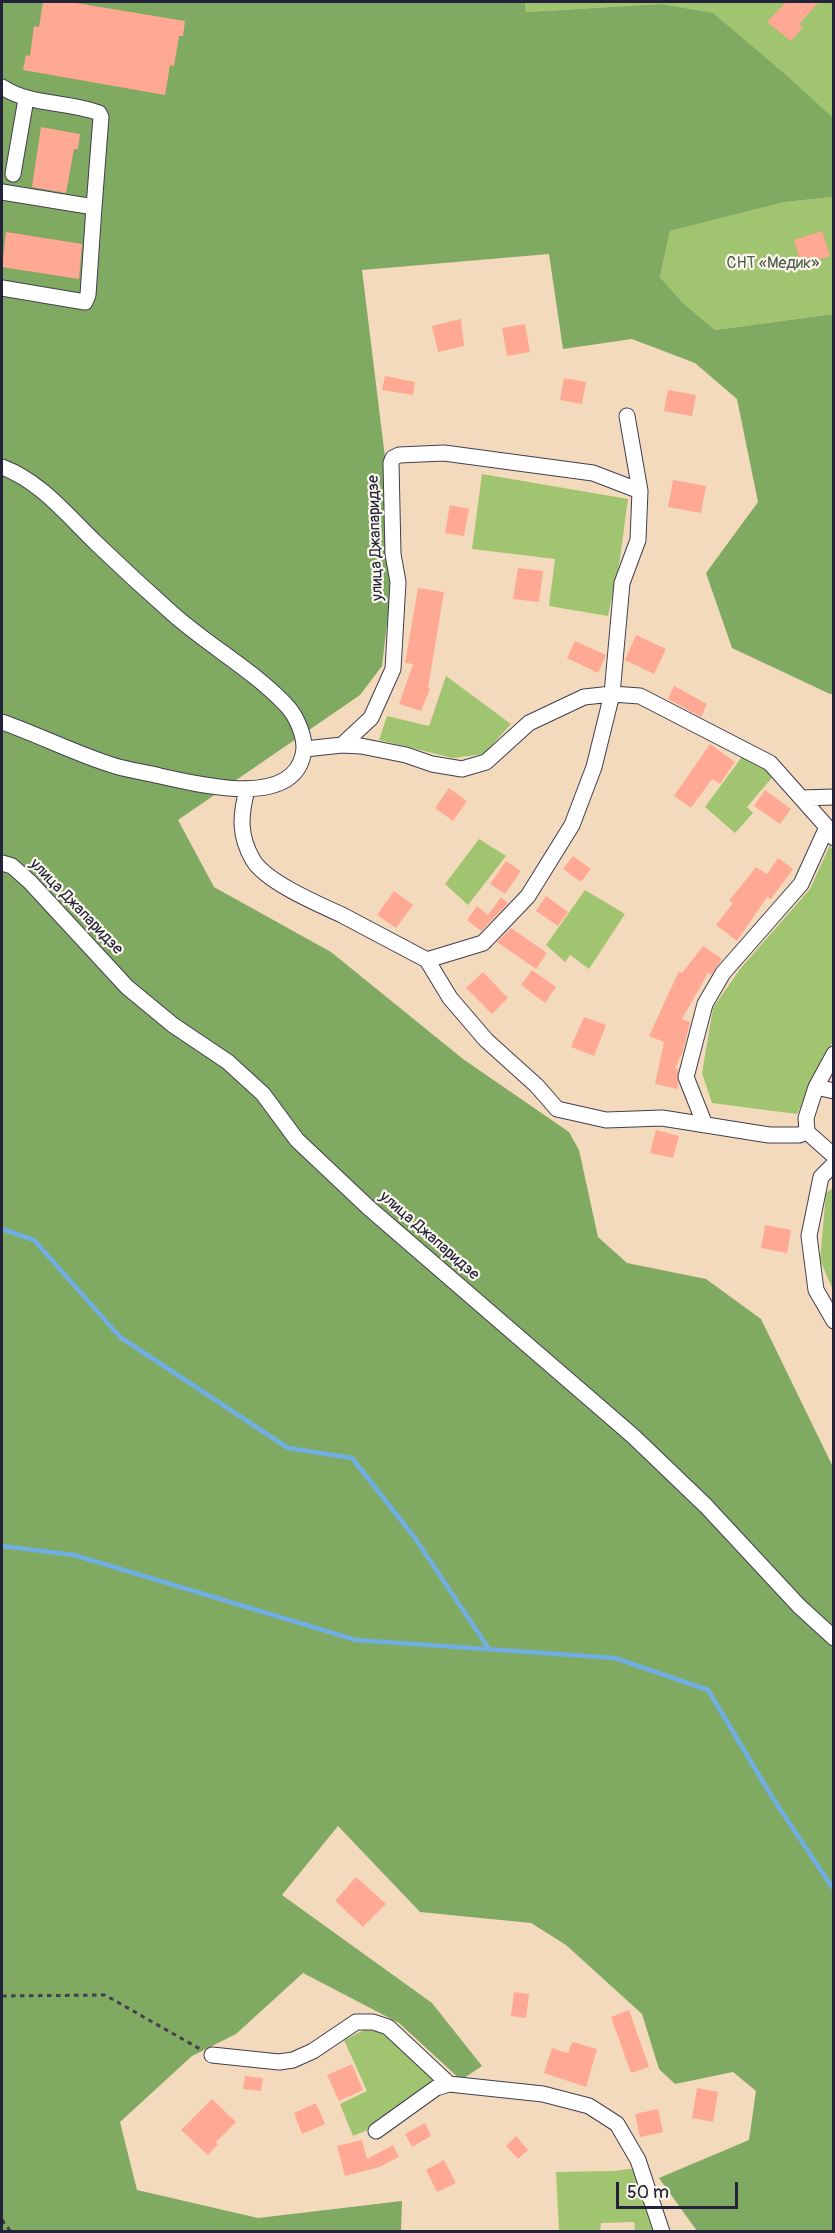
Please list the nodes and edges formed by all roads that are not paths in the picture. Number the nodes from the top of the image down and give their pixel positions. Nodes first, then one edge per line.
1 (2, 87) edge
2 (26, 99) junction
3 (13, 174) dead end
4 (2, 192) edge
5 (94, 207) junction
6 (2, 288) edge
7 (627, 416) dead end
8 (2, 467) edge
9 (640, 491) junction
10 (612, 693) junction
11 (2, 722) edge
12 (342, 745) junction
13 (305, 749) junction
14 (248, 790) junction
15 (834, 797) edge
16 (802, 798) junction
17 (830, 833) edge
18 (2, 863) edge
19 (427, 960) junction
20 (834, 1054) edge
21 (816, 1087) junction
22 (834, 1091) edge
23 (705, 1125) junction
24 (807, 1132) junction
25 (834, 1156) edge
26 (834, 1164) edge
27 (834, 1321) edge
28 (834, 1638) edge
29 (212, 2055) road end
30 (449, 2084) junction
31 (376, 2131) dead end
32 (662, 2232) edge

1 - 2 street
2 - 3 street
2 - 5 street
4 - 5 street
5 - 6 street
7 - 9 street
8 - 13 street
9 - 10 street
9 - 12 street, улица Джапаридзе
10 - 12 street
10 - 16 street
10 - 19 street
11 - 14 street
12 - 13 street
13 - 14 street
14 - 19 street
15 - 16 street
16 - 17 street
17 - 23 street
18 - 28 street, улица Джапаридзе
19 - 23 street
20 - 21 street
21 - 22 street
21 - 24 street
23 - 24 street
24 - 25 street
26 - 27 street
29 - 30 street
30 - 31 street
30 - 32 street

